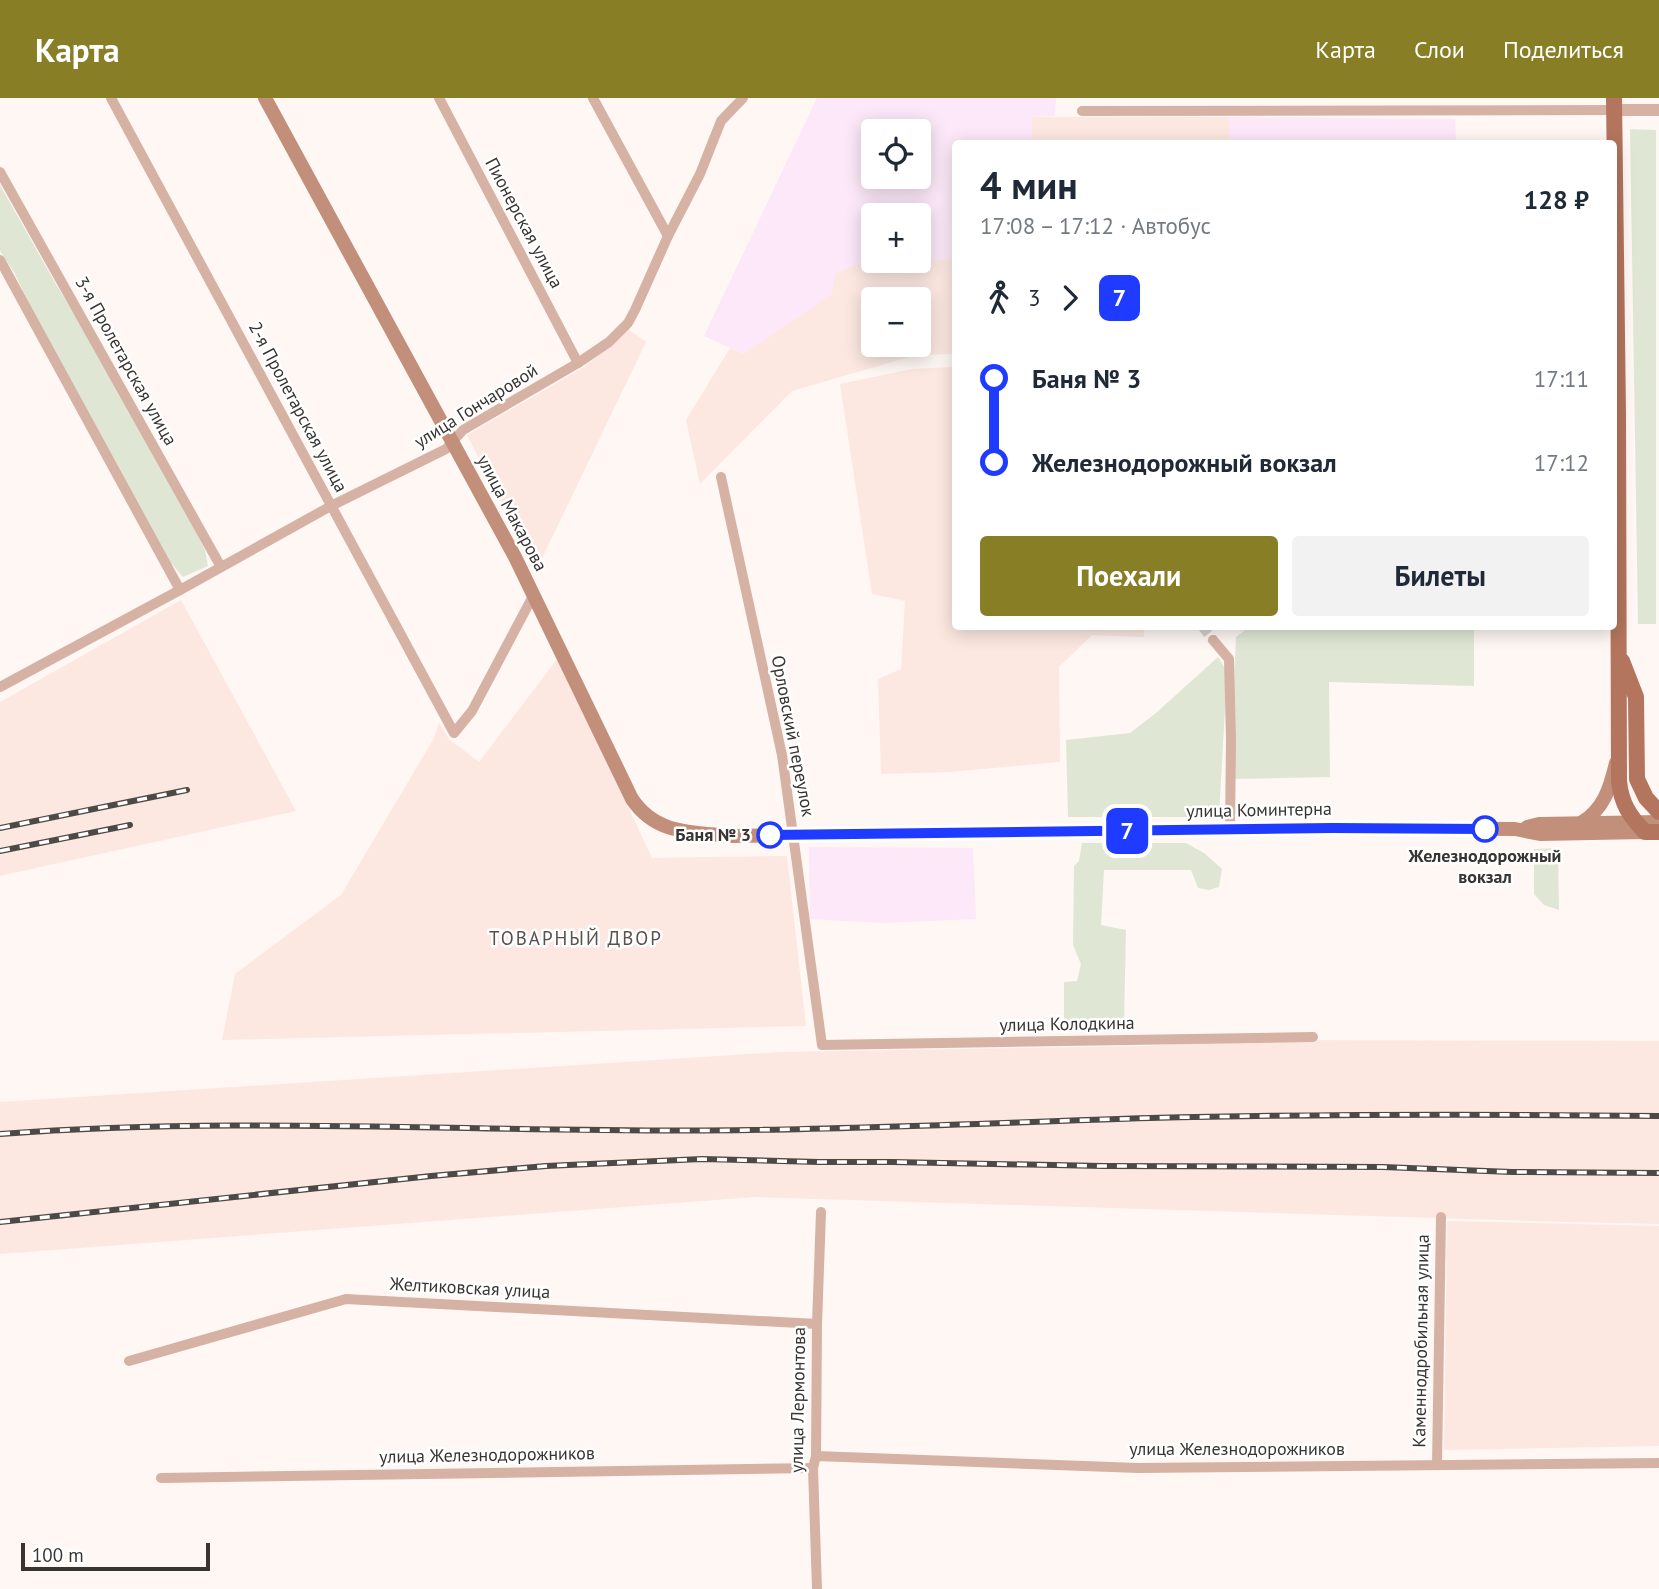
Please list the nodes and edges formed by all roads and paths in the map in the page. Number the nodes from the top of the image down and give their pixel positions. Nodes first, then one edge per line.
1 (111, 98) edge
2 (265, 98) edge
3 (439, 98) edge
4 (593, 98) edge
5 (743, 98) edge
6 (1614, 104) edge
7 (1659, 110) edge
8 (1082, 111) dead end
9 (1614, 140) edge
10 (0, 172) edge
11 (668, 236) junction
12 (0, 260) edge
13 (12, 281) junction
14 (0, 288) edge
15 (1617, 336) edge
16 (578, 363) junction
17 (453, 441) junction
18 (721, 477) dead end
19 (331, 506) junction
20 (221, 568) junction
21 (180, 590) junction
22 (533, 596) junction
23 (1213, 640) tunnel mouth
24 (1618, 653) junction
25 (1, 683) edge
26 (1618, 756) junction
27 (1637, 779) junction
28 (1659, 811) edge
29 (1659, 822) edge
30 (1581, 823) junction
31 (1637, 824) edge
32 (1230, 829) junction
33 (1515, 830) junction
34 (1593, 833) junction
35 (794, 835) junction
36 (1313, 1037) dead end
37 (822, 1045) joint
38 (821, 1212) dead end
39 (1441, 1217) dead end
40 (817, 1324) junction
41 (129, 1361) dead end
42 (816, 1456) junction
43 (1659, 1462) edge
44 (1437, 1465) junction
45 (813, 1468) junction
46 (161, 1478) dead end
47 (817, 1589) edge

1 - 19 street, 2-я Пролетарская улица
2 - 17 main road, улица Макарова
3 - 16 street, Пионерская улица
4 - 11 street
5 - 11 street, улица Гончаровой
6 - 7 street
6 - 8 street
6 - 9 main road
10 - 20 street, 3-я Пролетарская улица
11 - 16 street, улица Гончаровой
12 - 13 street
13 - 14 street
13 - 21 street
15 - 24 main road
16 - 17 street, улица Гончаровой
17 - 19 street, улица Гончаровой
17 - 22 main road, улица Макарова
18 - 35 street, Орловский переулок
19 - 20 street, улица Гончаровой
19 - 22 street, 2-я Пролетарская улица
20 - 21 street, улица Гончаровой
21 - 25 street, улица Гончаровой
22 - 35 main road, улица Макарова
23 - 32 street
24 - 26 main road
24 - 27 main road
26 - 30 main road
26 - 31 main road
27 - 28 main road
27 - 31 main road
29 - 31 main road, улица Коминтерна
30 - 31 main road, улица Коминтерна
30 - 33 main road, улица Коминтерна
31 - 34 main road, улица Коминтерна
31 - 34 main road
32 - 33 main road, улица Коминтерна
32 - 35 main road, улица Коминтерна
33 - 34 main road, улица Коминтерна
35 - 37 street, Орловский переулок
36 - 37 street, улица Колодкина
38 - 40 street, улица Лермонтова
39 - 44 street, Каменнодробильная улица
40 - 41 street, Желтиковская улица
40 - 42 street, улица Лермонтова
42 - 44 street, улица Железнодорожников
42 - 45 street, улица Лермонтова
43 - 44 street, улица Железнодорожников
45 - 46 street, улица Железнодорожников
45 - 47 street, улица Лермонтова

